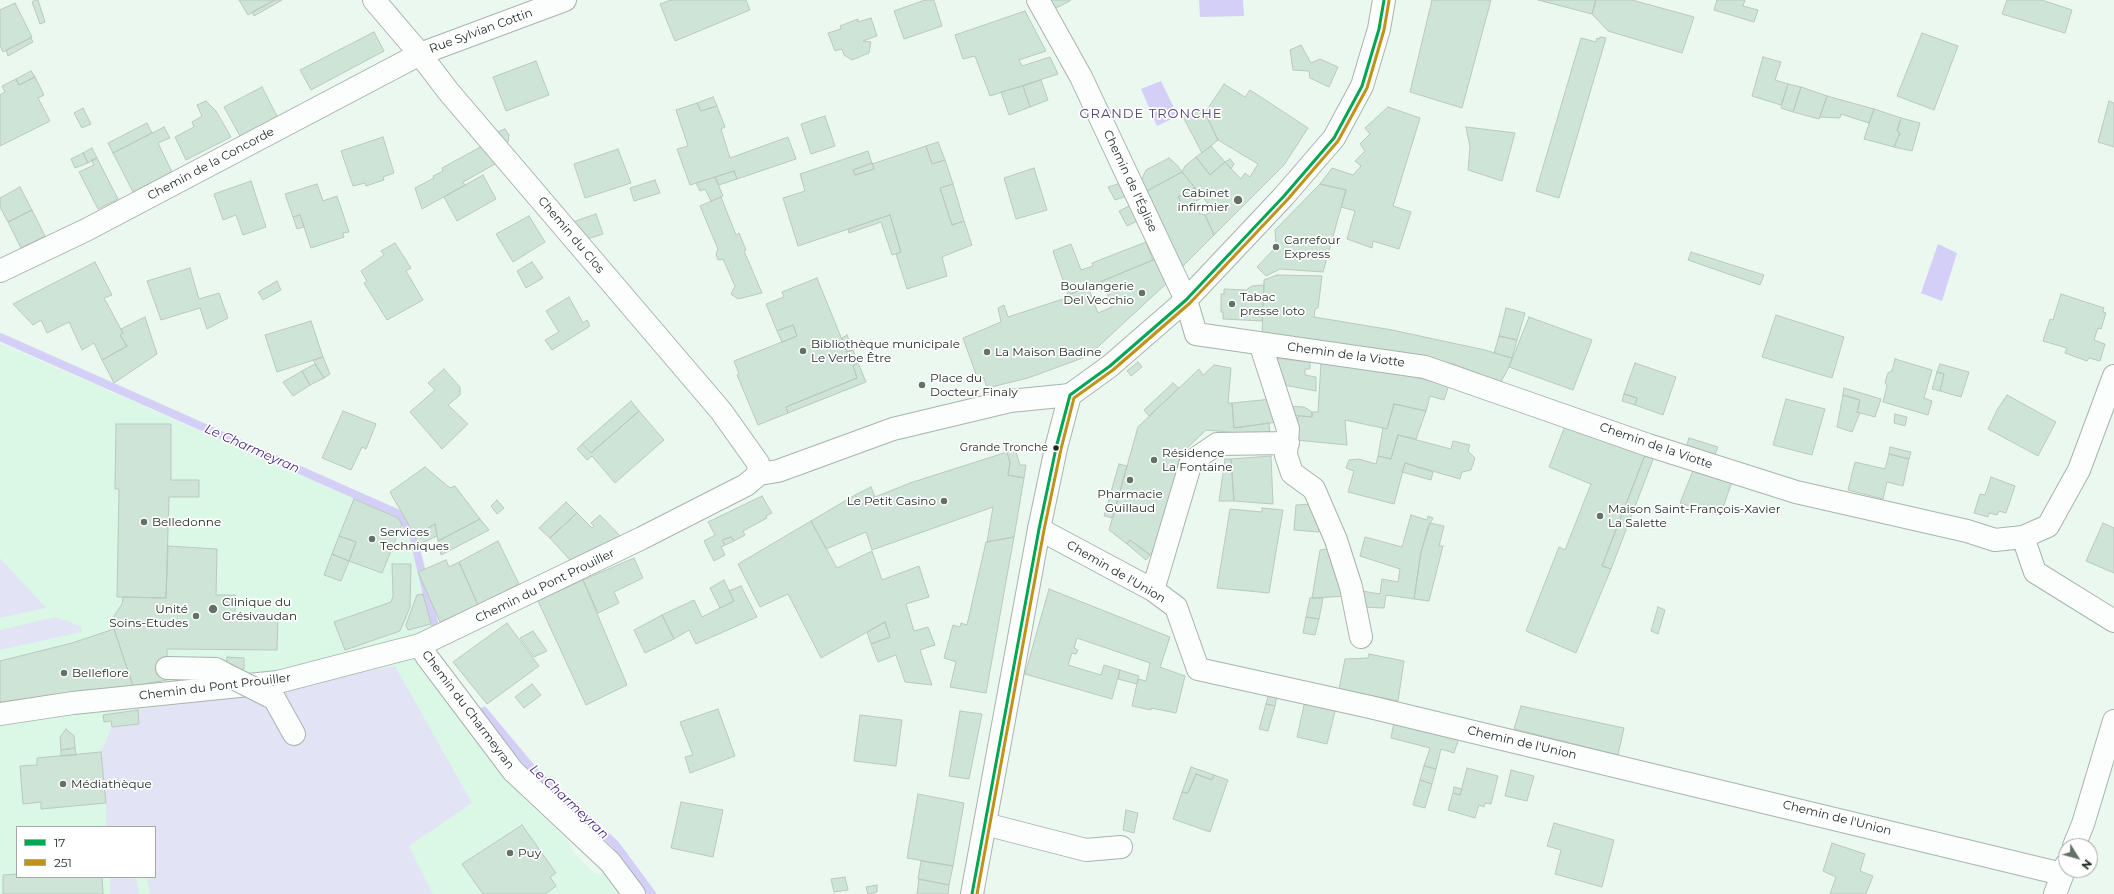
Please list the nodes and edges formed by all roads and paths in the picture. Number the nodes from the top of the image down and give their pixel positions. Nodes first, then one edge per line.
1 (374, 0) edge
2 (565, 0) edge
3 (1038, 0) edge
4 (1384, 0) edge
5 (420, 54) junction
6 (0, 271) edge
7 (1186, 300) junction
8 (1260, 343) junction
9 (2114, 376) edge
10 (1070, 395) junction
11 (2107, 410) edge
12 (1288, 443) junction
13 (759, 474) junction
14 (1039, 528) junction
15 (2023, 537) junction
16 (1152, 590) junction
17 (2114, 621) edge
18 (1361, 637) dead end
19 (420, 645) junction
20 (167, 668) dead end
21 (0, 714) edge
22 (2114, 721) edge
23 (294, 734) dead end
24 (985, 824) junction
25 (2077, 838) edge
26 (1121, 847) dead end
27 (2058, 868) edge
28 (2060, 878) edge
29 (634, 894) edge
30 (972, 894) edge
31 (2054, 894) edge

1 - 5 street, Chemin du Clos
2 - 5 street, Rue Sylvian Cottin
3 - 7 street, Chemin de l'Église
4 - 7 street
5 - 6 street, Chemin de la Concorde
5 - 13 street, Chemin du Clos
7 - 8 street, Chemin de la Viotte
7 - 10 street
8 - 12 street
8 - 15 street, Chemin de la Viotte
9 - 11 street, Chemin de la Viotte
10 - 13 street, Chemin du Pont Prouiller
10 - 14 street
11 - 15 street, Chemin de la Viotte
12 - 16 street
12 - 18 street
13 - 19 street, Chemin du Pont Prouiller
14 - 16 street, Chemin de l'Union
14 - 24 street
15 - 17 street
16 - 27 street, Chemin de l'Union
19 - 21 street, Chemin du Pont Prouiller
19 - 29 street, Chemin du Charmeyran
20 - 23 street, bridge
22 - 25 street
24 - 26 street
24 - 30 street
28 - 31 street

